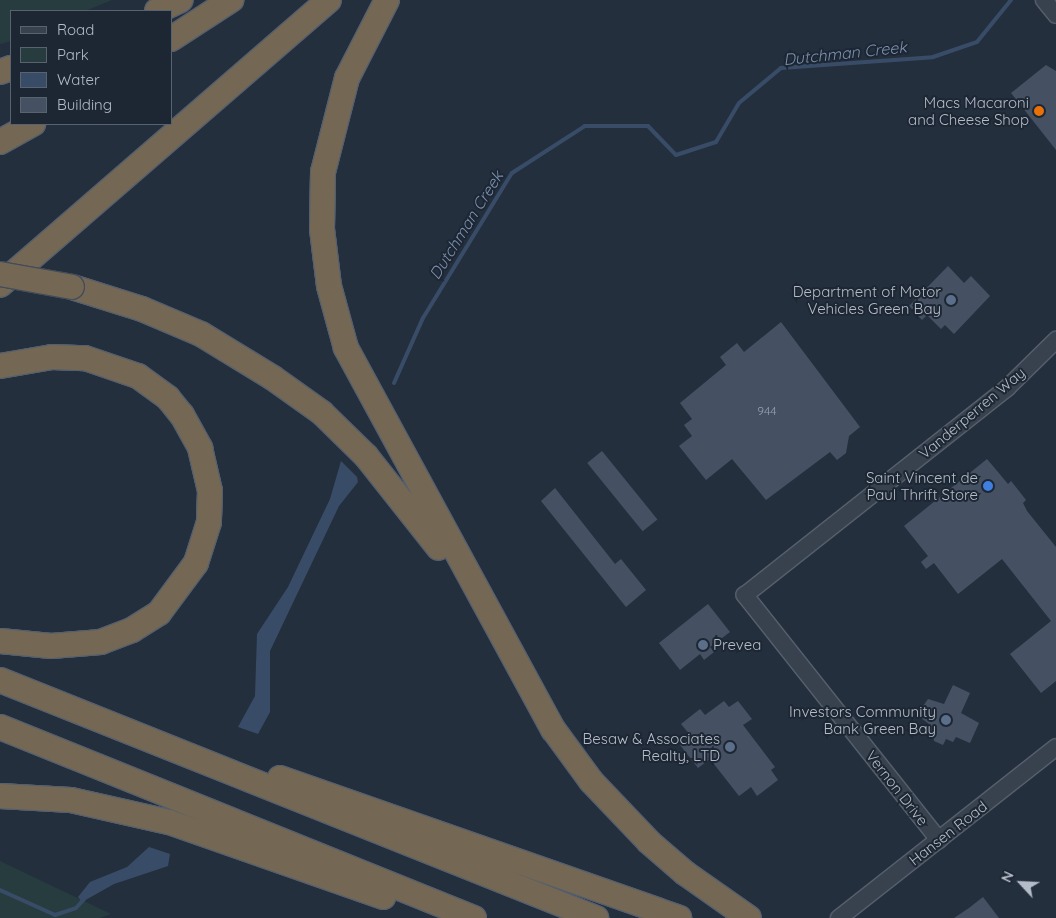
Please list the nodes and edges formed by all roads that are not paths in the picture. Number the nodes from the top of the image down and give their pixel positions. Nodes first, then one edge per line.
1 (181, 0) edge
2 (231, 0) edge
3 (329, 0) edge
4 (387, 0) edge
5 (1044, 0) edge
6 (159, 10) edge
7 (1056, 15) edge
8 (172, 38) edge
9 (31, 125) edge
10 (0, 142) edge
11 (0, 274) edge
12 (0, 285) edge
13 (1056, 340) edge
14 (0, 366) edge
15 (476, 588) junction
16 (744, 595) joint
17 (0, 641) edge
18 (0, 680) edge
19 (120, 726) junction
20 (0, 727) edge
21 (1056, 747) edge
22 (0, 796) edge
23 (938, 840) junction
24 (444, 918) edge
25 (474, 918) edge
26 (596, 918) edge
27 (679, 918) edge
28 (749, 918) edge
29 (839, 918) edge

1 - 6 highway
2 - 8 highway
3 - 12 highway
4 - 15 highway
5 - 7 street
9 - 10 highway
11 - 15 highway, bridge
13 - 16 street, Vanderperren Way
14 - 17 highway
15 - 28 highway
16 - 23 street, Vernon Drive
18 - 19 highway
19 - 26 highway
19 - 27 highway
20 - 25 highway
21 - 23 street, Hansen Road
22 - 24 highway
23 - 29 street, Hansen Road

